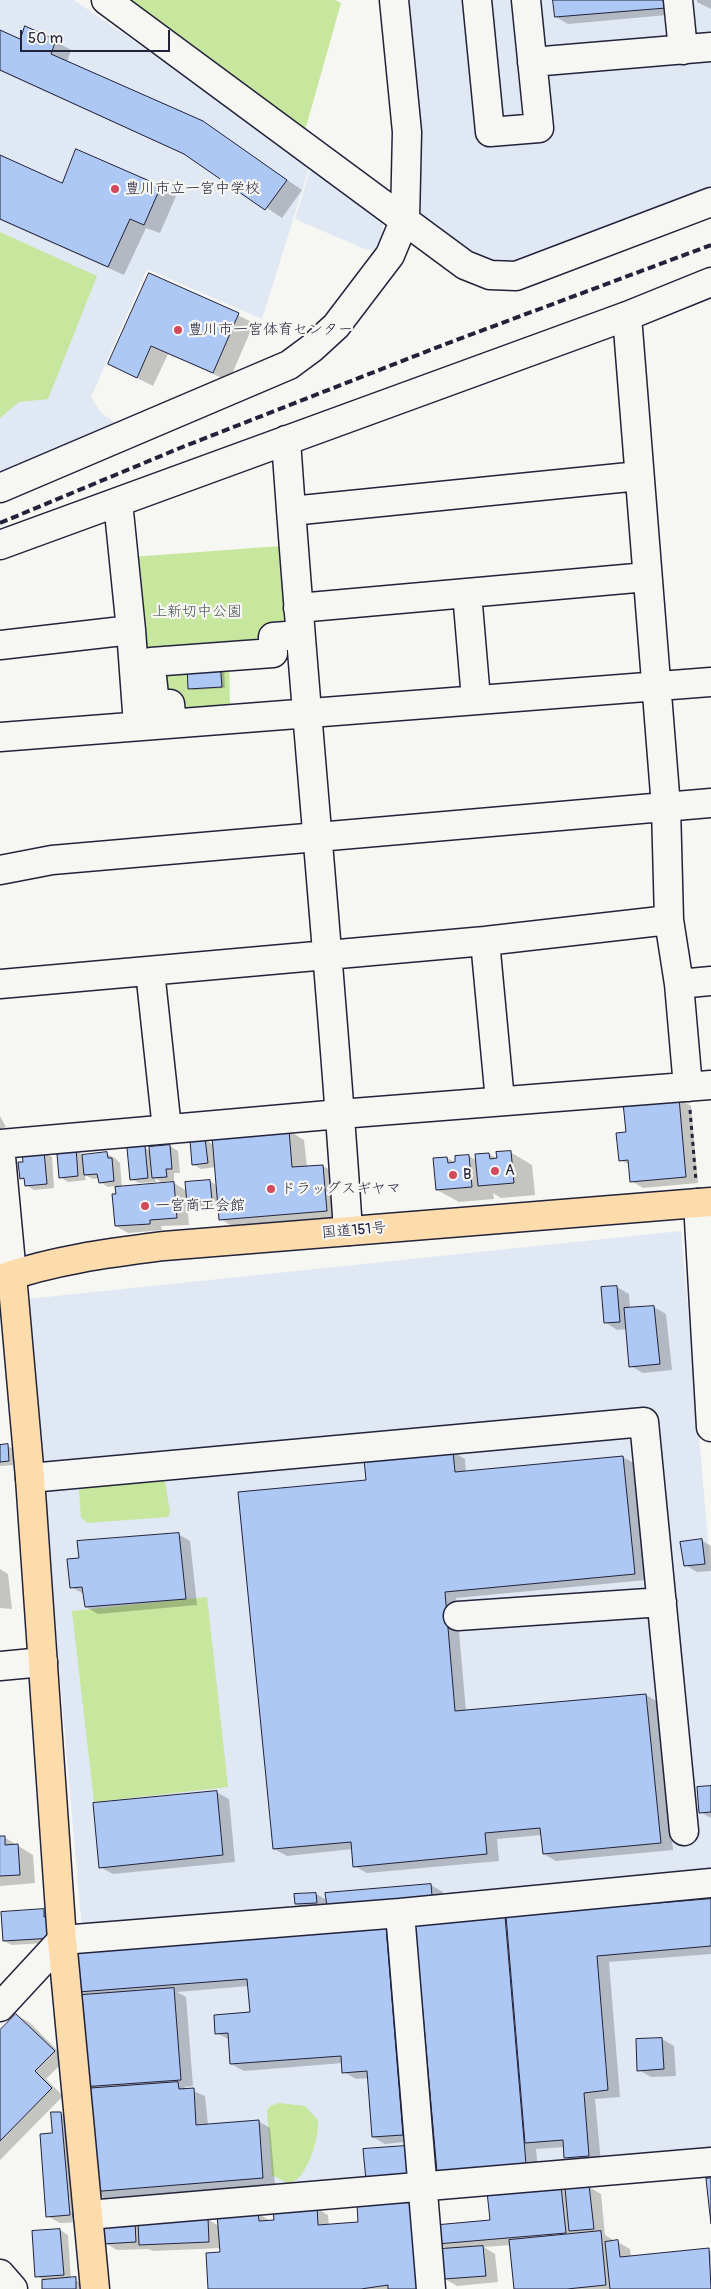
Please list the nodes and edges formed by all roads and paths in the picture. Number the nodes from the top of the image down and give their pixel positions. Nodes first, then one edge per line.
1 (106, 0) edge
2 (394, 0) edge
3 (477, 0) edge
4 (526, 0) edge
5 (678, 0) edge
6 (711, 47) edge
7 (683, 50) junction
8 (532, 62) junction
9 (711, 202) edge
10 (405, 219) junction
11 (711, 282) edge
12 (626, 316) junction
13 (286, 440) junction
14 (639, 476) junction
15 (0, 488) edge
16 (118, 502) junction
17 (291, 511) junction
18 (0, 545) edge
19 (647, 577) junction
20 (126, 590) junction
21 (467, 593) junction
22 (298, 608) junction
23 (131, 630) junction
24 (300, 634) junction
25 (0, 645) edge
26 (150, 662) junction
27 (711, 682) edge
28 (656, 687) junction
29 (476, 699) junction
30 (306, 713) junction
31 (172, 723) junction
32 (138, 725) junction
33 (0, 737) edge
34 (711, 803) edge
35 (666, 807) junction
36 (318, 838) junction
37 (0, 870) edge
38 (669, 920) junction
39 (485, 940) junction
40 (328, 954) junction
41 (150, 970) junction
42 (711, 980) edge
43 (0, 984) edge
44 (679, 984) junction
45 (699, 1086) edge
46 (500, 1102) junction
47 (340, 1114) junction
48 (167, 1129) junction
49 (0, 1145) edge
50 (701, 1197) edge
51 (348, 1232) junction
52 (6, 1277) edge
53 (711, 1418) edge
54 (30, 1478) junction
55 (662, 1602) junction
56 (458, 1616) dead end
57 (43, 1662) junction
58 (0, 1666) edge
59 (684, 1831) dead end
60 (711, 1883) edge
61 (400, 1913) junction
62 (62, 1940) junction
63 (0, 2007) edge
64 (711, 2162) edge
65 (422, 2188) junction
66 (88, 2215) junction
67 (0, 2274) edge
68 (13, 2289) edge
69 (95, 2289) edge
70 (431, 2289) edge

1 - 10 street
2 - 10 street
3 - 8 street
4 - 8 street
5 - 7 street
6 - 7 street
7 - 8 street
9 - 10 street
10 - 15 street
11 - 12 street
12 - 13 street
12 - 14 street
13 - 16 street
13 - 17 street
14 - 17 street
14 - 19 street
16 - 18 street
16 - 20 street
17 - 22 street
19 - 21 street
19 - 28 street
20 - 23 street
20 - 26 street
21 - 22 street
21 - 29 street
22 - 24 street
23 - 25 street
23 - 32 street
24 - 26 street
24 - 30 street
26 - 31 street
27 - 28 street
28 - 29 street
28 - 35 street
29 - 30 street
30 - 31 street
30 - 36 street
31 - 32 street
32 - 33 street
34 - 35 street
35 - 36 street
35 - 38 street
36 - 37 street
36 - 40 street
38 - 39 street
38 - 44 street
39 - 40 street
39 - 46 street
40 - 41 street
40 - 47 street
41 - 43 street
41 - 48 street
42 - 44 street
44 - 45 street
45 - 46 street
45 - 50 path
46 - 47 street
47 - 48 street
47 - 51 street
48 - 49 street
49 - 52 street
50 - 51 main road, 国道151号
50 - 53 street
51 - 52 main road, 国道151号
52 - 54 main road
54 - 55 street
54 - 57 main road
55 - 56 street
55 - 59 street
57 - 58 street
57 - 62 main road
60 - 61 street
61 - 62 street
61 - 65 street
62 - 63 street
62 - 66 main road
64 - 65 street
65 - 66 street
65 - 70 street
66 - 69 main road
67 - 68 street

